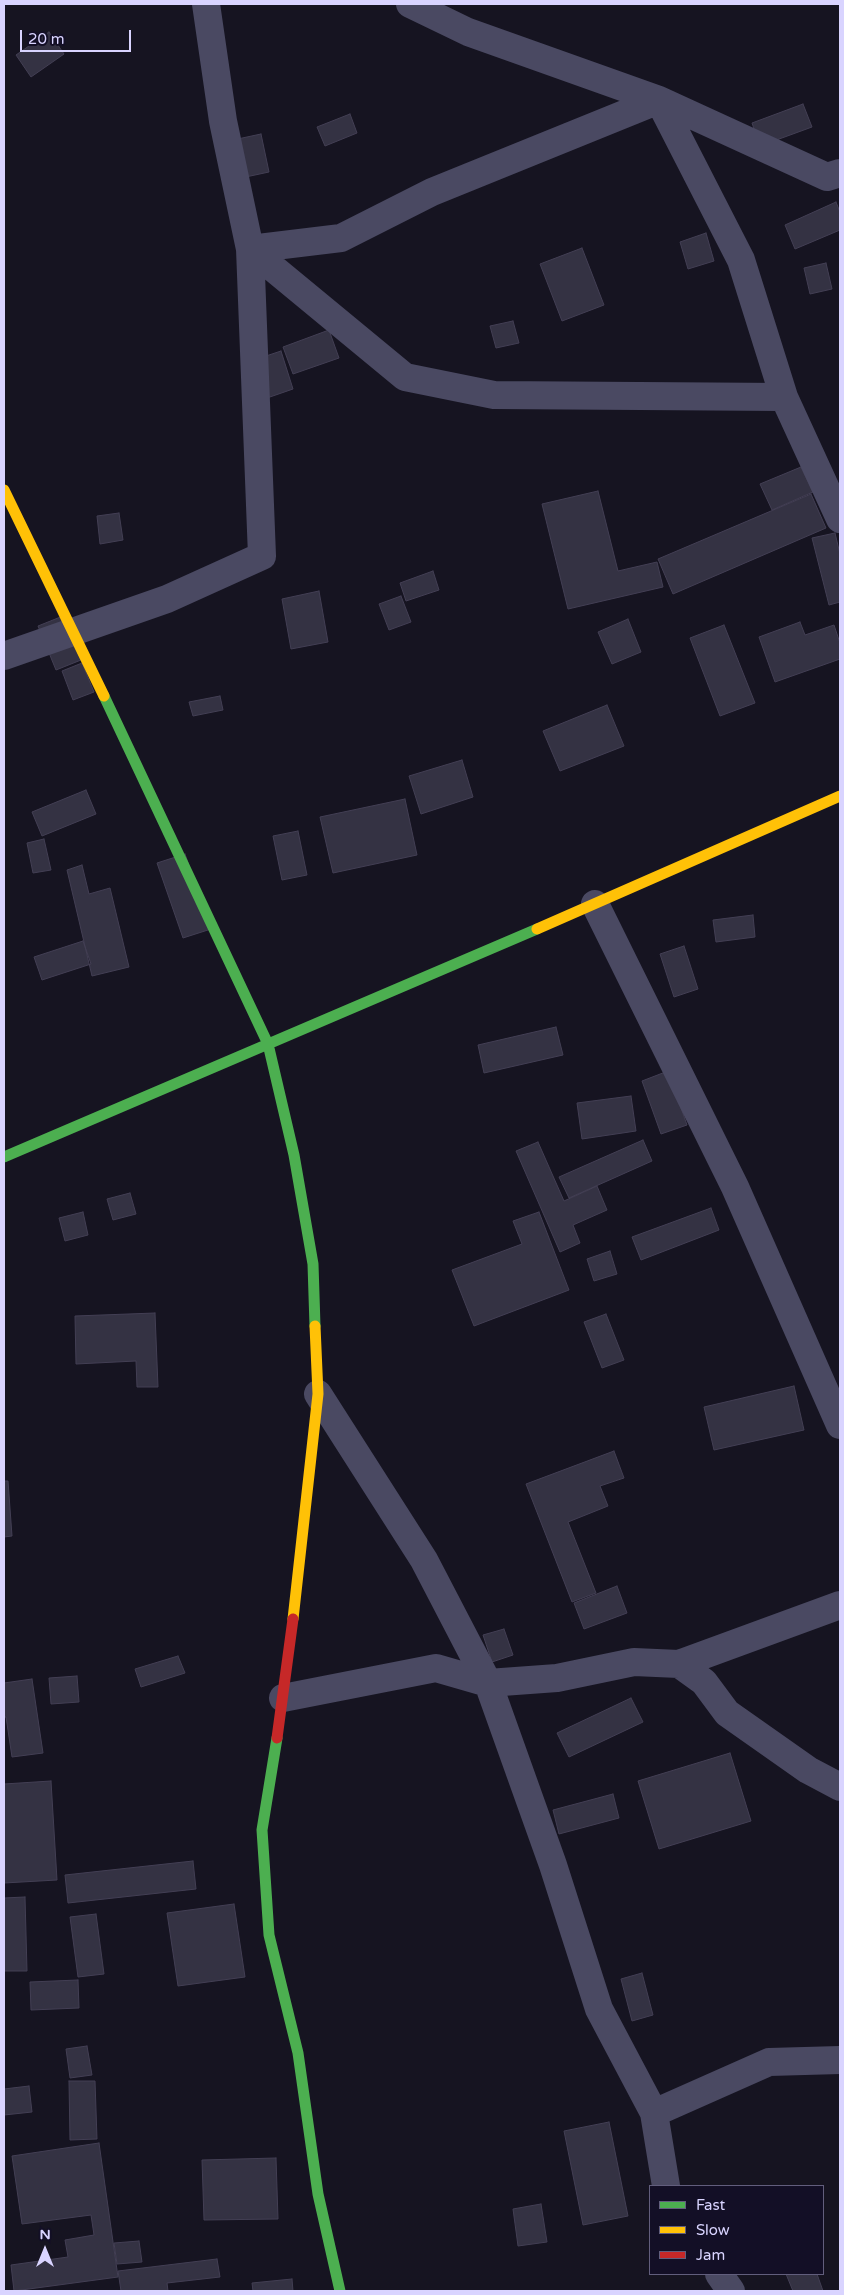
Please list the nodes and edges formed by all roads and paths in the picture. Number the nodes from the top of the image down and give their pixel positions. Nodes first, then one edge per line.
1 (206, 4) edge
2 (410, 4) edge
3 (659, 100) junction
4 (840, 173) edge
5 (250, 249) junction
6 (784, 397) junction
7 (4, 490) edge
8 (840, 519) edge
9 (73, 630) junction
10 (4, 656) edge
11 (840, 796) edge
12 (595, 904) junction
13 (268, 1044) junction
14 (4, 1157) edge
15 (318, 1394) junction
16 (840, 1425) edge
17 (840, 1605) edge
18 (679, 1664) junction
19 (488, 1683) junction
20 (284, 1698) junction
21 (840, 1787) edge
22 (840, 2060) edge
23 (654, 2114) junction
24 (666, 2185) edge
25 (720, 2275) edge
26 (340, 2291) edge
27 (731, 2291) edge

1 - 5 street
2 - 3 street
3 - 4 street
3 - 5 street
3 - 6 street
5 - 6 street
5 - 9 street
6 - 8 street
7 - 9 street
9 - 10 street
9 - 13 street
11 - 12 street
12 - 13 street
12 - 16 street
13 - 14 street
13 - 15 street
15 - 19 street
15 - 20 street
17 - 18 street
18 - 19 street
18 - 21 street
19 - 20 street
19 - 23 street
20 - 26 street
22 - 23 street
23 - 24 street
25 - 27 street

